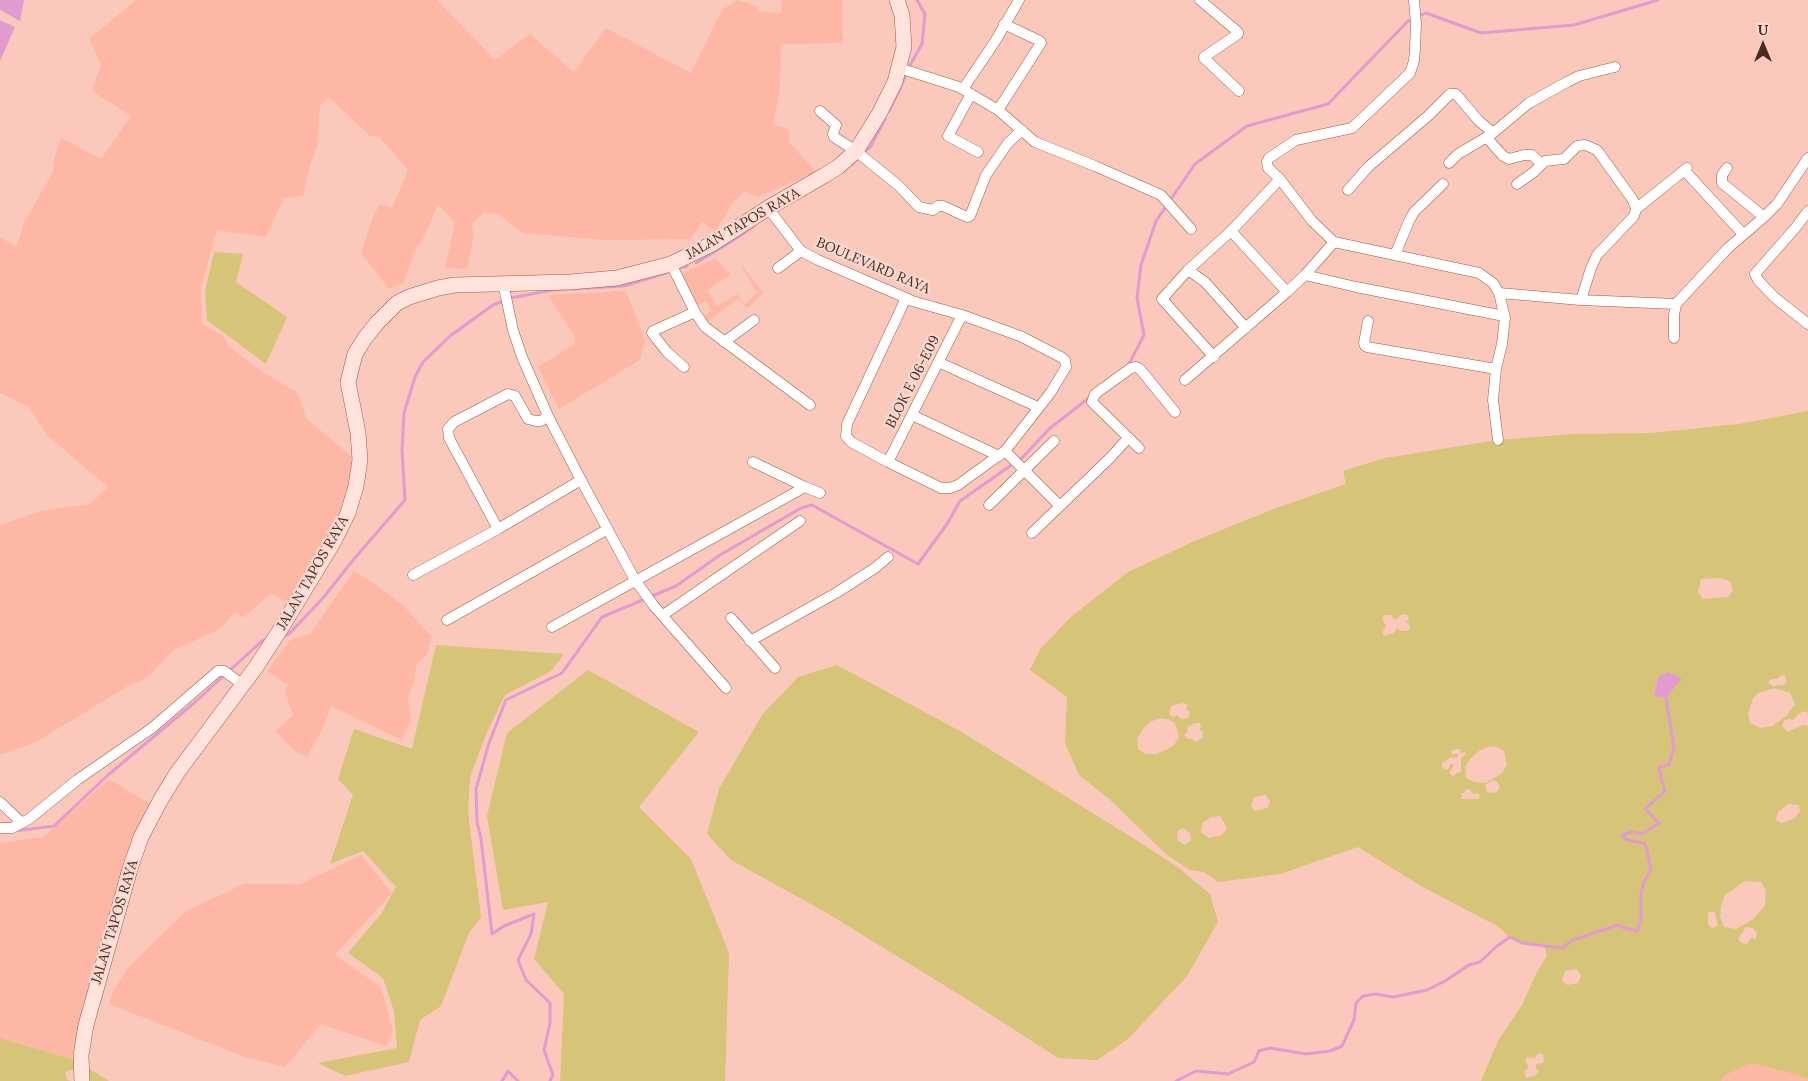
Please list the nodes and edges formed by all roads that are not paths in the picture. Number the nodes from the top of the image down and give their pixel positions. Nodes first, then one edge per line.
1 (897, 0) edge
2 (1019, 0) edge
3 (1200, 0) edge
4 (1414, 4) edge
5 (1004, 24) junction
6 (1615, 67) dead end
7 (902, 69) junction
8 (1239, 91) dead end
9 (967, 92) junction
10 (998, 110) junction
11 (820, 111) dead end
12 (1022, 130) junction
13 (1490, 136) junction
14 (978, 152) dead end
15 (861, 154) junction
16 (1808, 158) edge
17 (1449, 163) dead end
18 (1542, 164) junction
19 (1727, 168) dead end
20 (1280, 179) junction
21 (1443, 184) dead end
22 (1517, 184) dead end
23 (1348, 190) dead end
24 (1636, 209) junction
25 (1808, 211) edge
26 (771, 212) junction
27 (1764, 217) junction
28 (1191, 230) dead end
29 (1231, 231) junction
30 (1743, 234) junction
31 (1334, 242) junction
32 (801, 250) junction
33 (1395, 255) junction
34 (778, 268) dead end
35 (674, 270) junction
36 (1188, 270) junction
37 (1305, 275) junction
38 (504, 289) junction
39 (1287, 292) junction
40 (1500, 293) junction
41 (906, 298) junction
42 (1581, 300) junction
43 (1676, 304) junction
44 (695, 312) junction
45 (962, 314) junction
46 (1504, 316) junction
47 (754, 320) dead end
48 (1368, 321) dead end
49 (1808, 323) edge
50 (1246, 328) junction
51 (1674, 338) dead end
52 (724, 342) junction
53 (1214, 356) junction
54 (938, 362) junction
55 (684, 367) dead end
56 (1496, 369) junction
57 (1185, 380) dead end
58 (810, 405) dead end
59 (1038, 407) junction
60 (1175, 412) dead end
61 (912, 414) junction
62 (548, 416) junction
63 (1128, 438) junction
64 (1498, 440) dead end
65 (1054, 441) dead end
66 (1139, 448) dead end
67 (1004, 454) junction
68 (753, 462) dead end
69 (888, 462) junction
70 (1020, 468) junction
71 (580, 480) junction
72 (805, 487) junction
73 (820, 493) dead end
74 (989, 505) dead end
75 (1060, 506) junction
76 (800, 521) dead end
77 (498, 529) junction
78 (608, 529) junction
79 (1032, 533) dead end
80 (888, 557) dead end
81 (413, 575) dead end
82 (638, 584) junction
83 (663, 615) junction
84 (730, 618) dead end
85 (447, 620) dead end
86 (552, 627) dead end
87 (750, 641) junction
88 (775, 668) dead end
89 (237, 681) junction
90 (726, 688) dead end
91 (0, 802) edge
92 (22, 823) junction
93 (0, 828) edge
94 (82, 1081) edge

1 - 7 main road, JALAN TAPOS RAYA
2 - 5 street
3 - 8 street
4 - 20 street
5 - 9 street
5 - 10 street
6 - 13 street
7 - 9 street
7 - 15 main road, JALAN TAPOS RAYA
9 - 10 street
9 - 14 street
10 - 12 street
11 - 15 street
12 - 15 street
12 - 28 street
13 - 17 street
13 - 18 street
13 - 23 street
15 - 26 main road, JALAN TAPOS RAYA
16 - 27 street
18 - 22 street
18 - 24 street
19 - 27 street
20 - 29 street
20 - 31 street
21 - 33 street
24 - 30 street
24 - 42 street
25 - 49 street
26 - 32 street
26 - 35 main road, JALAN TAPOS RAYA
27 - 30 street
29 - 36 street
29 - 39 street
30 - 43 street
31 - 33 street
31 - 37 street
32 - 34 street, BOULEVARD RAYA
32 - 41 street, BOULEVARD RAYA
33 - 40 street
35 - 38 main road, JALAN TAPOS RAYA
35 - 44 street
36 - 50 street
36 - 53 street
37 - 39 street
37 - 46 street
38 - 62 street
38 - 89 main road, JALAN TAPOS RAYA
39 - 50 street
40 - 42 street
40 - 46 street
41 - 45 street, BOULEVARD RAYA
41 - 69 street
42 - 43 street
43 - 51 street
44 - 52 street
44 - 55 street
45 - 54 street, BLOK E 06-E09
45 - 59 street, BOULEVARD RAYA
46 - 56 street
47 - 52 street
48 - 56 street
50 - 53 street
52 - 58 street
53 - 57 street
54 - 59 street
54 - 61 street, BLOK E 06-E09
56 - 64 street
59 - 67 street
60 - 63 street
61 - 67 street
61 - 69 street, BLOK E 06-E09
62 - 71 street
62 - 77 street
63 - 66 street
63 - 75 street
65 - 70 street
67 - 69 street
67 - 70 street
68 - 72 street
70 - 74 street
70 - 75 street
71 - 77 street
71 - 78 street
72 - 73 street
72 - 82 street
75 - 79 street
76 - 83 street
77 - 81 street
78 - 82 street
78 - 85 street
80 - 87 street
82 - 83 street
82 - 86 street
83 - 90 street
84 - 87 street
87 - 88 street
89 - 92 street
89 - 94 main road, JALAN TAPOS RAYA
91 - 92 street
92 - 93 street

